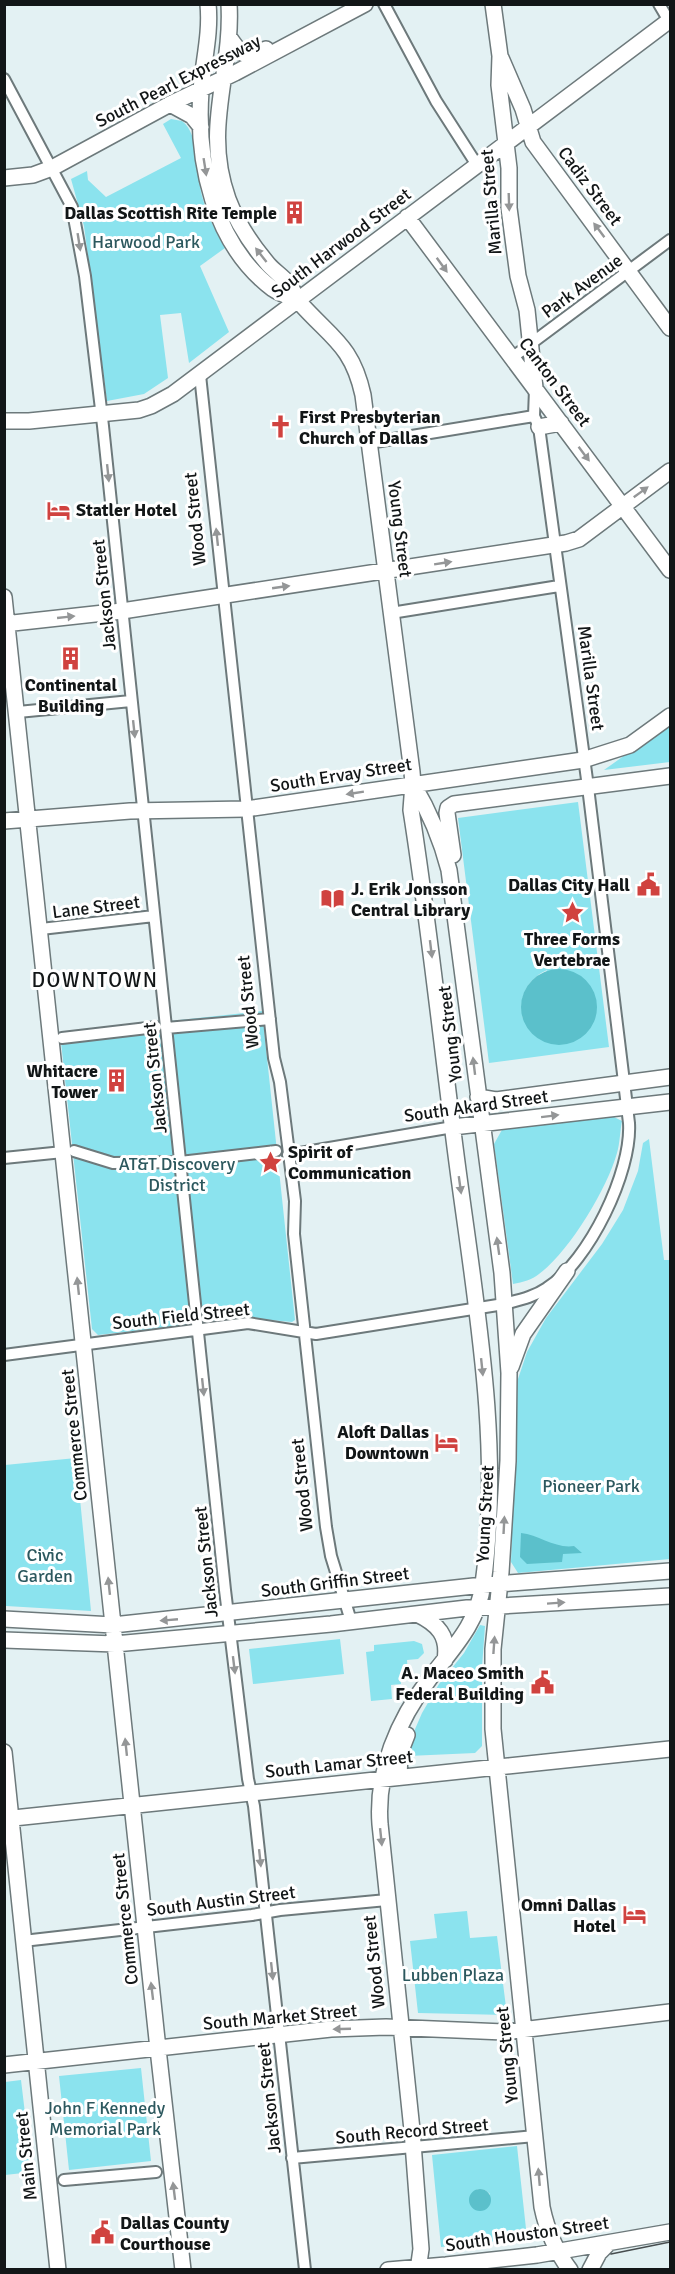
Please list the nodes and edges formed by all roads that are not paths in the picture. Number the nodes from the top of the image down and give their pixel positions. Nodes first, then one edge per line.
1 (208, 4) edge
2 (229, 4) edge
3 (365, 4) edge
4 (384, 4) edge
5 (493, 4) edge
6 (659, 4) edge
7 (670, 21) edge
8 (229, 36) junction
9 (295, 42) junction
10 (500, 56) junction
11 (4, 79) edge
12 (222, 80) junction
13 (201, 88) junction
14 (170, 104) junction
15 (201, 126) junction
16 (528, 126) junction
17 (505, 144) junction
18 (477, 165) junction
19 (52, 168) junction
20 (4, 178) edge
21 (407, 218) junction
22 (670, 240) edge
23 (629, 272) junction
24 (298, 300) junction
25 (670, 328) edge
26 (531, 344) junction
27 (513, 357) junction
28 (200, 375) junction
29 (535, 389) junction
30 (102, 414) junction
31 (4, 421) edge
32 (537, 422) junction
33 (561, 423) junction
34 (369, 443) junction
35 (670, 471) edge
36 (623, 506) junction
37 (554, 546) junction
38 (670, 570) edge
39 (385, 573) junction
40 (559, 586) junction
41 (223, 595) junction
42 (4, 597) edge
43 (122, 611) junction
44 (391, 612) junction
45 (6, 623) edge
46 (131, 701) junction
47 (18, 712) junction
48 (670, 716) edge
49 (583, 760) junction
50 (670, 776) edge
51 (413, 784) junction
52 (588, 787) junction
53 (246, 809) junction
54 (142, 811) junction
55 (29, 819) junction
56 (4, 821) edge
57 (454, 901) junction
58 (154, 916) junction
59 (41, 930) junction
60 (270, 1019) junction
61 (161, 1028) junction
62 (62, 1038) dead end
63 (670, 1077) edge
64 (624, 1083) junction
65 (478, 1097) junction
66 (670, 1101) edge
67 (627, 1106) junction
68 (481, 1124) junction
69 (453, 1127) junction
70 (276, 1151) dead end
71 (69, 1152) junction
72 (288, 1155) junction
73 (4, 1158) edge
74 (180, 1162) junction
75 (567, 1271) junction
76 (504, 1304) junction
77 (477, 1309) junction
78 (197, 1329) junction
79 (304, 1331) junction
80 (84, 1344) junction
81 (4, 1355) edge
82 (508, 1373) junction
83 (670, 1571) edge
84 (500, 1584) junction
85 (483, 1585) junction
86 (670, 1596) edge
87 (344, 1600) junction
88 (479, 1607) junction
89 (498, 1607) junction
90 (228, 1614) junction
91 (417, 1614) junction
92 (4, 1619) edge
93 (351, 1621) junction
94 (113, 1625) junction
95 (230, 1634) junction
96 (4, 1640) edge
97 (115, 1644) junction
98 (445, 1660) junction
99 (420, 1692) junction
100 (670, 1749) edge
101 (4, 1752) edge
102 (496, 1766) junction
103 (399, 1777) junction
104 (383, 1779) junction
105 (251, 1793) junction
106 (132, 1805) junction
107 (8, 1819) edge
108 (387, 1900) junction
109 (266, 1913) junction
110 (146, 1927) junction
111 (23, 1941) junction
112 (670, 2012) edge
113 (401, 2028) junction
114 (523, 2030) junction
115 (279, 2035) junction
116 (158, 2049) junction
117 (36, 2061) junction
118 (4, 2065) edge
119 (535, 2136) junction
120 (412, 2148) junction
121 (292, 2158) junction
122 (156, 2172) dead end
123 (64, 2180) dead end
124 (670, 2232) edge
125 (609, 2243) junction
126 (556, 2252) junction
127 (419, 2268) edge
128 (58, 2270) edge
129 (183, 2270) edge
130 (305, 2270) edge
131 (388, 2270) edge
132 (570, 2270) edge
133 (590, 2270) edge

1 - 13 main road
2 - 8 main road
3 - 9 main road, South Pearl Expressway
4 - 18 street
5 - 10 main road, Marilla Street
6 - 7 street
7 - 16 main road, South Harwood Street
8 - 9 main road
8 - 12 main road
9 - 12 main road, South Pearl Expressway
10 - 16 main road, Cadiz Street
10 - 17 main road, Marilla Street
11 - 19 street, Jackson Street
12 - 13 main road, South Pearl Expressway
24 -> 12 main road, Young Street
13 - 14 main road, South Pearl Expressway
13 - 15 main road, Young Street
14 - 15 main road
14 - 19 main road, South Pearl Expressway
15 -> 24 main road, Young Street
16 - 17 main road, South Harwood Street
23 -> 16 main road, Cadiz Street
17 - 18 main road, South Harwood Street
17 -> 26 main road, Marilla Street
18 - 21 main road, South Harwood Street
19 - 20 main road, South Pearl Expressway
19 -> 30 street, Jackson Street
21 - 24 main road, South Harwood Street
21 -> 27 main road, Canton Street
22 - 23 street, Park Avenue
23 - 25 main road, Cadiz Street
23 - 26 street, Park Avenue
24 - 28 main road, South Harwood Street
24 - 34 main road, Young Street
26 - 27 street, Park Avenue
26 - 29 main road, Marilla Street
27 - 29 main road, Canton Street
28 - 30 main road, South Harwood Street
41 -> 28 street, Wood Street
29 - 32 street, Marilla Street
29 - 33 main road, Canton Street
30 - 31 main road, South Harwood Street
30 -> 43 street, Jackson Street
32 - 33 main road
32 - 34 street
32 - 37 street, Marilla Street
33 -> 36 main road, Canton Street
34 - 39 main road, Young Street
36 -> 35 main road
36 - 37 main road
36 - 38 main road, Canton Street
39 -> 37 main road
37 - 40 street, Marilla Street
41 -> 39 main road
39 - 44 main road, Young Street
40 - 44 street
40 - 49 street, Marilla Street
41 - 43 main road
41 - 53 street, Wood Street
42 - 45 main road, Commerce Street
45 -> 43 main road
43 - 46 street, Jackson Street
44 - 51 main road, Young Street
45 - 47 main road, Commerce Street
46 - 47 street
46 -> 54 street, Jackson Street
47 - 55 main road, Commerce Street
48 - 49 main road, South Ervay Street
49 - 51 main road, South Ervay Street
49 - 52 street, Marilla Street
50 - 52 main road
51 -> 53 main road, South Ervay Street
51 - 57 main road, Young Street
51 -> 69 main road, Young Street
52 - 57 main road
52 - 64 street, Marilla Street
53 - 54 main road, South Ervay Street
53 - 60 street, Wood Street
54 - 55 main road, South Ervay Street
54 - 58 street, Jackson Street
55 - 56 main road, South Ervay Street
55 - 59 main road, Commerce Street
65 -> 57 main road, Young Street
58 - 59 street, Lane Street
58 - 61 street, Jackson Street
59 - 71 main road, Commerce Street
60 - 61 street
60 - 72 street, Wood Street
61 - 62 street
61 - 74 street, Jackson Street
63 - 64 main road, South Akard Street
64 - 65 main road, South Akard Street
64 - 67 street, Marilla Street
65 - 68 main road, Young Street
66 - 67 main road, South Akard Street
68 -> 67 main road, South Akard Street
67 - 75 street, Marilla Street
68 - 69 main road, South Akard Street
76 -> 68 main road, Young Street
69 - 72 street, South Akard Street
69 -> 77 main road, Young Street
70 - 74 street
71 - 73 street
71 - 74 street
80 -> 71 main road, Commerce Street
72 - 79 street, Wood Street
74 - 78 street, Jackson Street
75 - 76 street, Marilla Street
75 - 82 main road
76 - 77 street, South Field Street
76 - 82 main road, Young Street
77 - 79 street, South Field Street
77 -> 85 main road, Young Street
78 - 79 street, South Field Street
78 - 80 street, South Field Street
78 -> 90 street, Jackson Street
79 - 87 street, Wood Street
80 - 81 street, South Field Street
94 -> 80 main road, Commerce Street
84 -> 82 main road, Young Street
83 - 84 main road, South Griffin Street
84 - 85 main road, South Griffin Street
84 - 89 main road, Young Street
85 - 87 main road, South Griffin Street
85 - 88 main road, Young Street
89 -> 86 main road
87 - 90 main road, South Griffin Street
87 - 93 street, Wood Street
88 - 89 main road
88 - 91 main road
88 - 98 main road, Wood Street
102 -> 89 main road, Young Street
90 -> 94 main road, South Griffin Street
90 - 95 street, Jackson Street
91 - 93 main road
91 - 98 main road
92 - 94 main road, South Griffin Street
93 - 95 main road
94 - 97 main road, Commerce Street
95 - 97 main road
95 -> 105 street, Jackson Street
96 - 97 main road
106 -> 97 main road, Commerce Street
98 - 99 main road, Wood Street
99 - 103 main road
99 - 104 main road, Wood Street
100 - 102 main road, South Lamar Street
101 - 107 main road, Main Street
102 - 103 main road, South Lamar Street
102 - 114 main road, Young Street
103 - 104 main road, South Lamar Street
104 - 105 main road, South Lamar Street
104 -> 108 main road, Wood Street
105 - 106 main road, South Lamar Street
105 -> 109 street, Jackson Street
106 - 107 main road, South Lamar Street
106 - 110 main road, Commerce Street
107 - 111 main road, Main Street
108 - 109 street, South Austin Street
108 - 113 main road, Wood Street
109 - 110 street, South Austin Street
109 -> 115 street, Jackson Street
110 - 111 street, South Austin Street
116 -> 110 main road, Commerce Street
111 - 117 main road, Main Street
112 - 114 main road, South Market Street
113 - 114 main road, South Market Street
113 -> 115 main road, South Market Street
113 - 120 main road, Wood Street
114 - 119 main road, Young Street
115 - 116 main road, South Market Street
115 - 121 street, Jackson Street
116 - 117 main road, South Market Street
129 -> 116 main road, Commerce Street
117 - 118 main road, South Market Street
117 - 128 main road, Main Street
119 - 120 street, South Record Street
126 -> 119 main road, Young Street
120 - 121 street, South Record Street
120 - 127 main road, Wood Street
121 - 130 street, Jackson Street
122 - 123 street
124 - 125 main road, South Houston Street
125 - 126 main road, South Houston Street
125 - 133 main road
126 - 127 main road, South Houston Street
126 - 132 main road, Young Street
127 - 131 main road, South Houston Street

